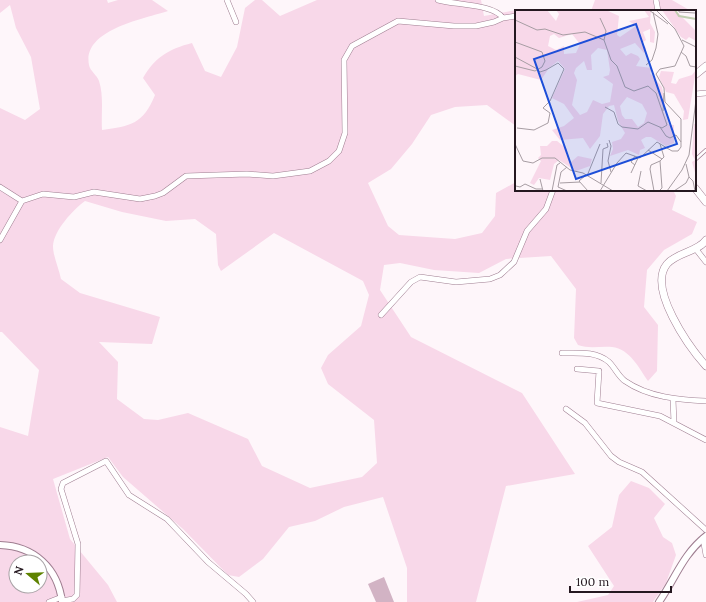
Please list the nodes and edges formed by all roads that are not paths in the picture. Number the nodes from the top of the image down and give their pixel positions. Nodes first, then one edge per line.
1 (227, 0) edge
2 (438, 0) edge
3 (656, 0) edge
4 (658, 10) edge
5 (515, 16) edge
6 (503, 18) junction
7 (236, 22) dead end
8 (706, 66) edge
9 (696, 74) edge
10 (706, 93) edge
11 (696, 94) edge
12 (706, 150) edge
13 (696, 159) edge
14 (0, 187) edge
15 (696, 189) edge
16 (553, 191) edge
17 (22, 201) junction
18 (706, 202) edge
19 (0, 240) edge
20 (706, 240) edge
21 (695, 248) junction
22 (706, 262) edge
23 (381, 315) dead end
24 (562, 354) dead end
25 (706, 366) edge
26 (577, 369) dead end
27 (672, 399) junction
28 (706, 401) edge
29 (566, 408) dead end
30 (674, 423) junction
31 (706, 440) edge
32 (706, 530) edge
33 (705, 537) edge
34 (0, 545) edge
35 (706, 555) edge
36 (62, 600) edge
37 (49, 602) edge
38 (253, 602) edge
39 (659, 602) edge

1 - 7 street
2 - 6 street
3 - 4 street
5 - 6 street
6 - 17 street
8 - 9 main road
10 - 11 street
12 - 13 lane
14 - 17 street
15 - 18 main road
16 - 23 street
17 - 19 street
20 - 21 main road
21 - 22 street
21 - 25 main road
24 - 27 street
26 - 30 street
27 - 28 street
27 - 30 street
29 - 32 street
30 - 31 street
33 - 35 street
33 - 39 street
34 - 36 street
36 - 37 street
36 - 38 street

